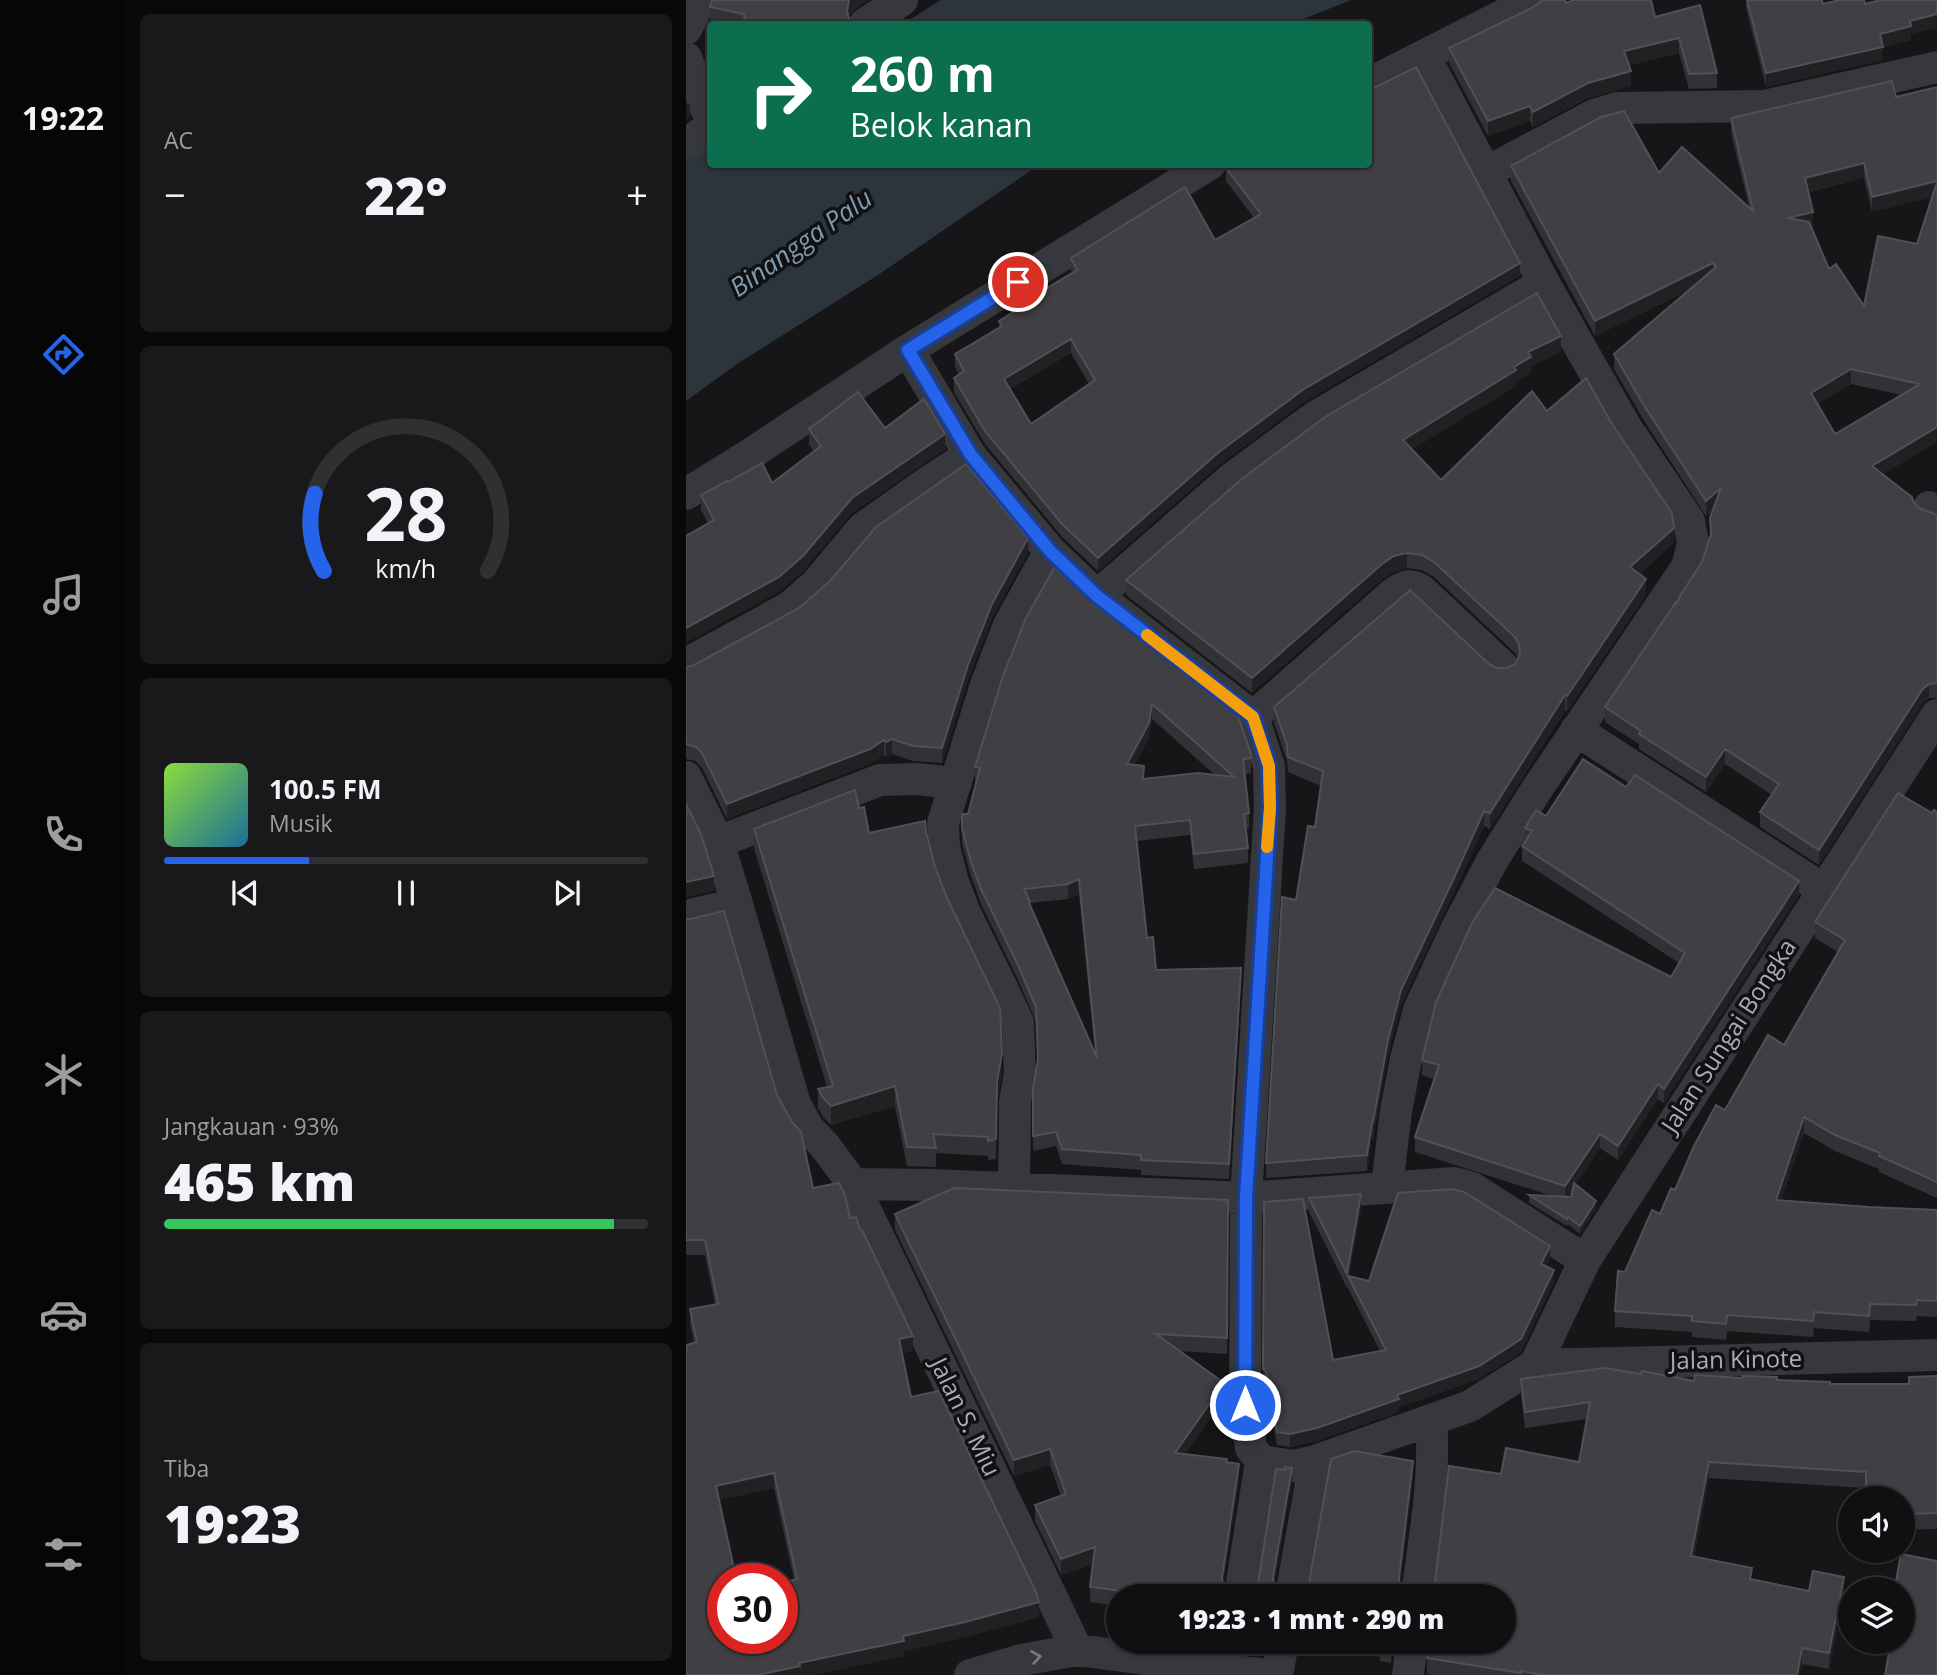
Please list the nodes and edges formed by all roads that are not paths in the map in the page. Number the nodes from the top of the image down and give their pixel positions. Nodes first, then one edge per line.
1 (698, 0) edge
2 (902, 0) edge
3 (1533, 0) edge
4 (870, 21) edge
5 (686, 30) edge
6 (1425, 57) junction
7 (686, 58) edge
8 (1937, 67) edge
9 (1372, 82) edge
10 (707, 110) edge
11 (707, 129) edge
12 (686, 144) edge
13 (1204, 168) edge
14 (1487, 172) junction
15 (1544, 283) junction
16 (908, 350) junction
17 (971, 455) junction
18 (686, 494) edge
19 (1050, 551) junction
20 (1097, 596) junction
21 (686, 664) edge
22 (1502, 666) edge
23 (1937, 715) edge
24 (1253, 717) junction
25 (1576, 730) junction
26 (686, 777) edge
27 (956, 783) junction
28 (718, 842) junction
29 (1824, 890) junction
30 (737, 904) junction
31 (686, 916) edge
32 (853, 1184) junction
33 (1387, 1186) junction
34 (1014, 1188) junction
35 (1246, 1198) junction
36 (1585, 1260) junction
37 (1937, 1355) edge
38 (1535, 1365) junction
39 (1431, 1420) junction
40 (1261, 1461) junction
41 (1315, 1461) junction
42 (1242, 1584) edge
43 (1293, 1584) edge
44 (1419, 1584) edge
45 (1077, 1650) junction
46 (1281, 1654) edge
47 (1411, 1654) edge
48 (1231, 1656) edge
49 (972, 1675) edge
50 (1268, 1675) edge
51 (1277, 1675) edge
52 (1408, 1675) edge

1 - 5 street
2 - 4 street
3 - 6 street
6 - 9 street
6 - 14 street
7 - 10 street
8 - 14 street
11 - 12 street
13 - 16 street
14 - 15 street
15 - 20 street
15 - 25 street
16 - 17 street
16 - 18 street
17 - 19 street
17 - 21 street
19 - 20 street
19 - 27 street
20 - 24 street
22 - 24 street
23 - 29 street, Jalan Sungai Bongka
24 - 35 street
25 - 29 street
25 - 33 street
26 - 28 street, Jalan S. Miu
27 - 28 street
27 - 34 street
28 - 30 street, Jalan S. Miu
29 - 36 street, Jalan Sungai Bongka
30 - 31 street
30 - 32 street, Jalan S. Miu
32 - 34 street
32 - 45 street, Jalan S. Miu
33 - 35 street
33 - 36 street
34 - 35 street
35 - 40 street
36 - 38 street, Jalan Sungai Bongka
37 - 38 street, Jalan Kinote
38 - 39 street
39 - 41 street
39 - 44 street
40 - 41 street
40 - 42 street
41 - 43 street
45 - 48 street
49 -> 45 street
46 - 51 street
47 - 52 street
48 - 50 street

